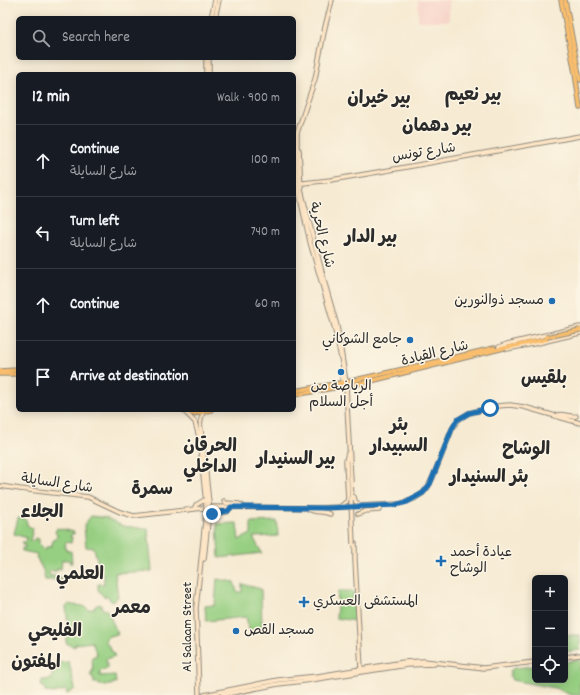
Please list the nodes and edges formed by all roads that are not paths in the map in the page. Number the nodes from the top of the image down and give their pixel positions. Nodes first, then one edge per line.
1 (215, 0) edge
2 (219, 0) edge
3 (332, 0) edge
4 (561, 0) edge
5 (565, 0) edge
6 (211, 16) edge
7 (215, 16) edge
8 (206, 60) edge
9 (209, 60) edge
10 (206, 72) edge
11 (209, 72) edge
12 (580, 80) edge
13 (580, 108) edge
14 (580, 136) edge
15 (297, 184) edge
16 (569, 330) junction
17 (580, 330) edge
18 (570, 335) junction
19 (500, 348) junction
20 (16, 370) edge
21 (0, 371) edge
22 (0, 374) edge
23 (16, 374) edge
24 (344, 384) junction
25 (296, 391) edge
26 (296, 395) edge
27 (185, 412) edge
28 (192, 412) edge
29 (201, 412) edge
30 (203, 412) edge
31 (195, 414) joint
32 (556, 416) junction
33 (576, 416) dead end
34 (200, 418) junction
35 (195, 422) junction
36 (580, 423) edge
37 (349, 452) junction
38 (0, 486) edge
39 (224, 501) dead end
40 (207, 502) junction
41 (382, 505) junction
42 (362, 506) junction
43 (231, 507) junction
44 (244, 507) junction
45 (340, 507) junction
46 (308, 508) junction
47 (194, 509) junction
48 (209, 513) junction
49 (330, 514) dead end
50 (358, 514) dead end
51 (580, 654) edge
52 (568, 656) edge
53 (532, 662) edge
54 (437, 664) junction
55 (360, 669) junction
56 (199, 695) edge
57 (204, 695) edge
58 (222, 695) edge

1 - 6 main road
2 - 7 main road
3 - 15 main road
4 - 13 main road
5 - 12 main road
8 - 10 main road
9 - 11 main road
14 - 15 main road, شارع تونس
15 - 24 main road
16 - 17 main road
16 - 18 main road
16 - 19 main road
17 - 18 main road
17 - 19 main road, شارع القيادة, bridge
18 - 19 main road
19 - 24 main road, شارع القيادة
20 - 21 main road
22 - 23 main road
24 - 25 main road, شارع القيادة
24 - 26 main road, شارع القيادة
24 - 37 main road
27 - 35 main road
28 - 31 main road
29 - 31 main road
30 - 34 main road
32 - 33 main road
32 - 36 main road, شارع السايلة
32 - 41 main road, شارع السايلة
34 - 35 main road
34 - 40 main road
35 - 40 main road
37 - 42 main road
37 - 45 main road
37 - 55 main road, bridge
38 - 47 main road, شارع السايلة
39 - 44 main road
40 - 47 main road
40 - 48 main road, Al Salaam Street, bridge
41 - 42 main road, شارع السايلة
41 - 50 main road
42 - 45 main road, شارع السايلة
43 - 44 main road, شارع السايلة
43 - 47 main road, شارع السايلة
43 - 48 main road
44 - 46 main road, شارع السايلة
45 - 46 main road, شارع السايلة
46 - 49 main road
48 - 56 main road, Al Salaam Street
51 - 52 main road
53 - 54 main road
54 - 55 main road
54 - 58 main road
55 - 57 main road

